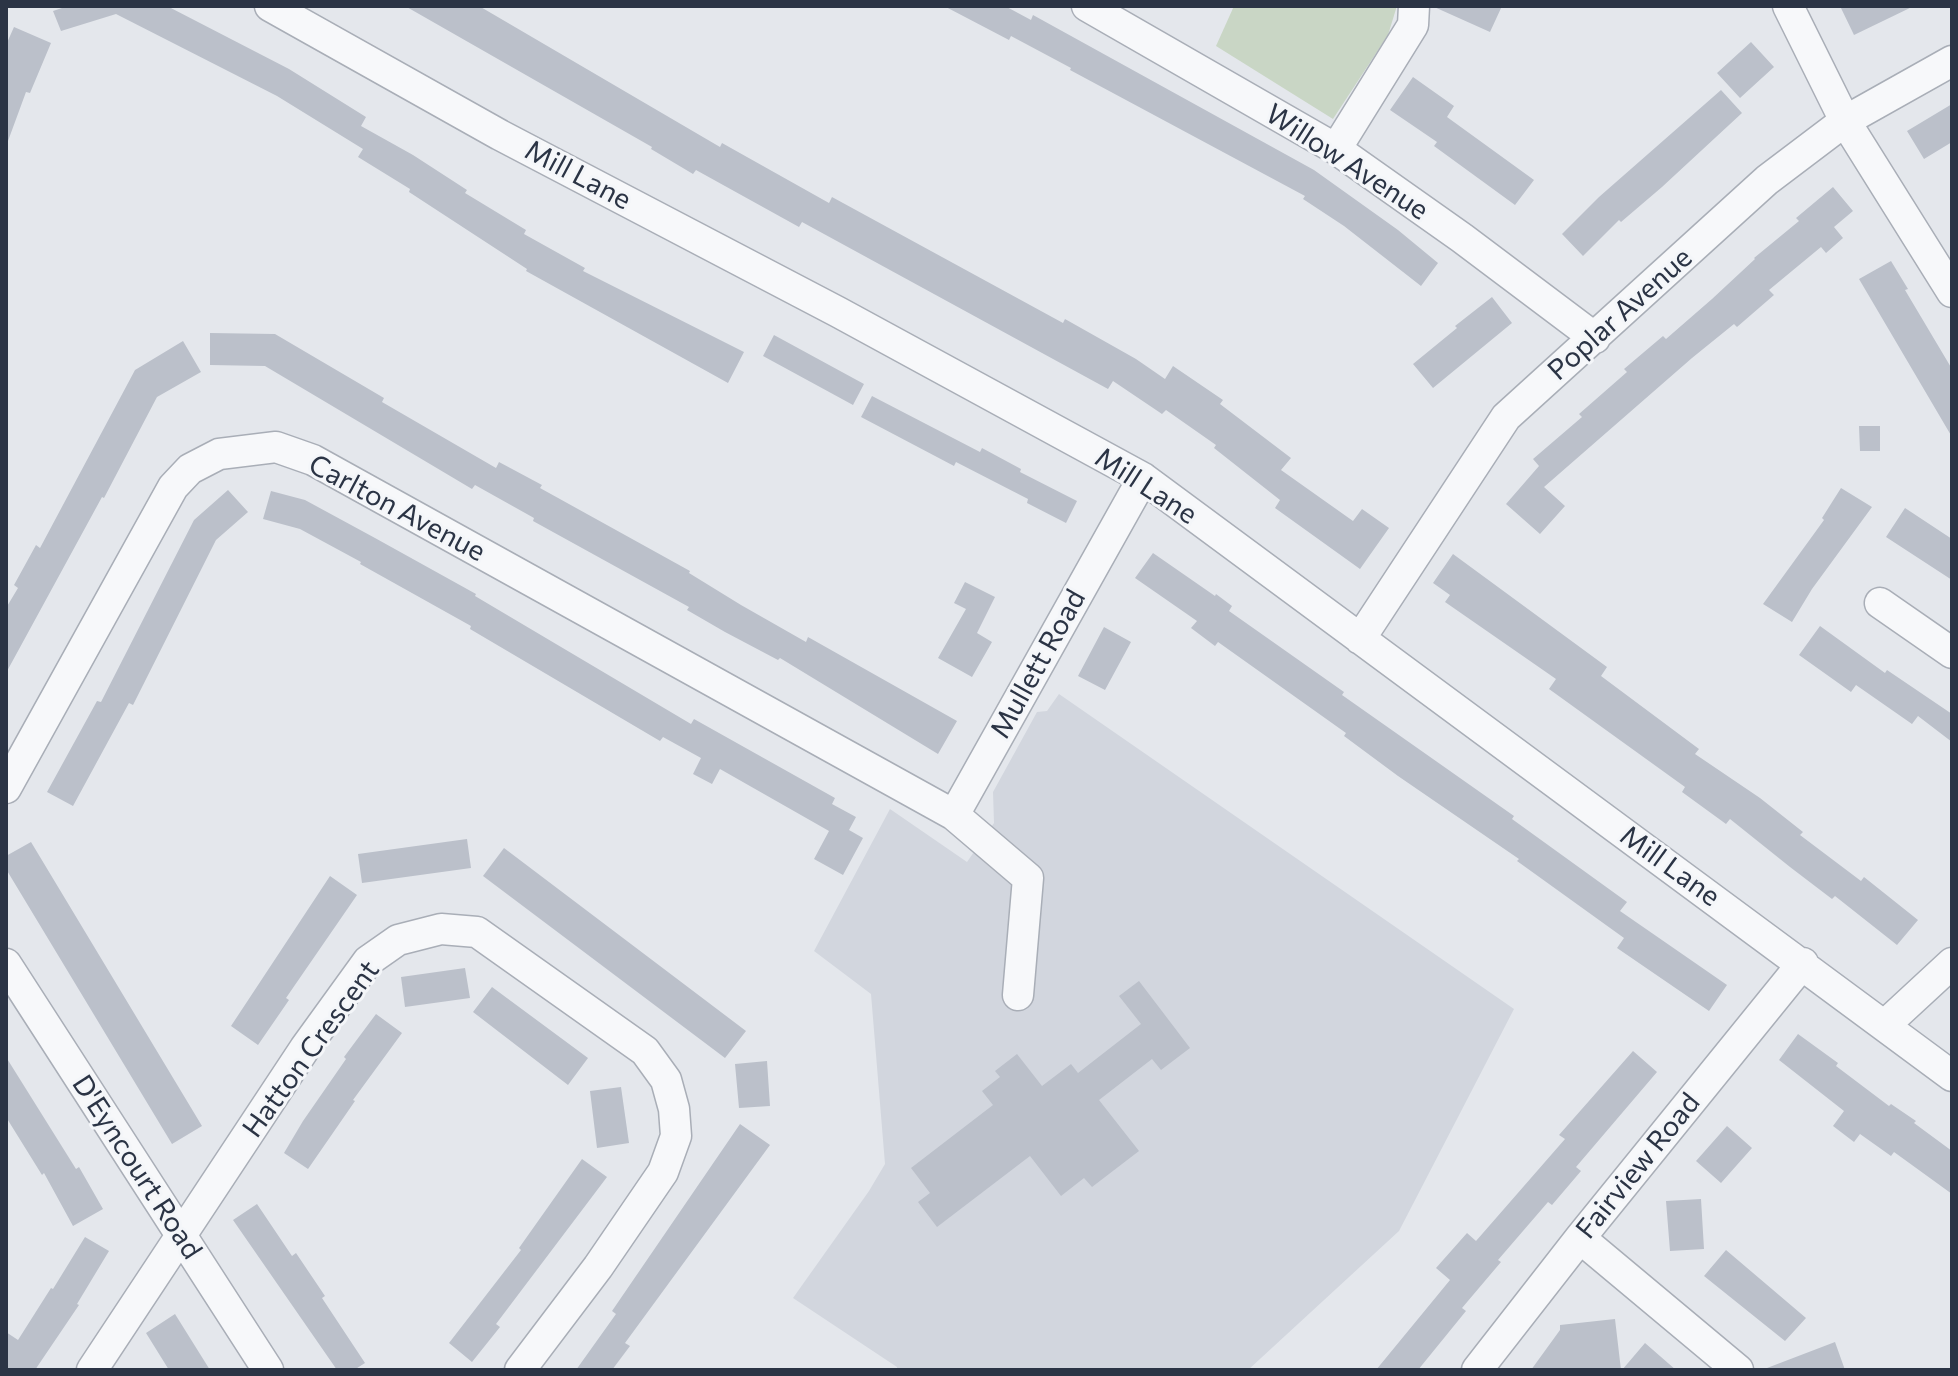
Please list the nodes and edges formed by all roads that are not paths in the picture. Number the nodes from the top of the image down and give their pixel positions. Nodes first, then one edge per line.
1 (270, 6) edge
2 (1087, 6) edge
3 (1414, 6) edge
4 (1788, 6) edge
5 (1952, 61) edge
6 (1845, 121) junction
7 (1336, 149) junction
8 (1952, 292) edge
9 (1595, 338) junction
10 (1143, 478) junction
11 (1880, 603) dead end
12 (1360, 639) junction
13 (1952, 653) edge
14 (6, 788) edge
15 (954, 815) junction
16 (1803, 963) junction
17 (1952, 963) edge
18 (6, 964) edge
19 (1018, 995) dead end
20 (1885, 1025) junction
21 (1952, 1076) edge
22 (183, 1236) junction
23 (1580, 1238) junction
24 (92, 1370) edge
25 (268, 1370) edge
26 (520, 1370) edge
27 (1477, 1370) edge
28 (1738, 1370) edge

1 - 10 street, Mill Lane
2 - 7 street, Willow Avenue
3 - 7 street
4 - 6 street
5 - 6 street, Poplar Avenue
6 - 8 street
6 - 9 street, Poplar Avenue
7 - 9 street, Willow Avenue
9 - 12 street, Poplar Avenue
10 - 12 street, Mill Lane
10 - 15 street, Mullett Road
11 - 13 street
12 - 16 street, Mill Lane
14 - 15 street, Carlton Avenue
15 - 19 street
16 - 20 street, Mill Lane
16 - 23 street, Fairview Road
17 - 20 street
18 - 22 street, D'Eyncourt Road
20 - 21 street, Mill Lane
22 - 24 street, Hatton Crescent
22 - 25 street, D'Eyncourt Road
22 - 26 street, Hatton Crescent
23 - 27 street, Fairview Road
23 - 28 street

